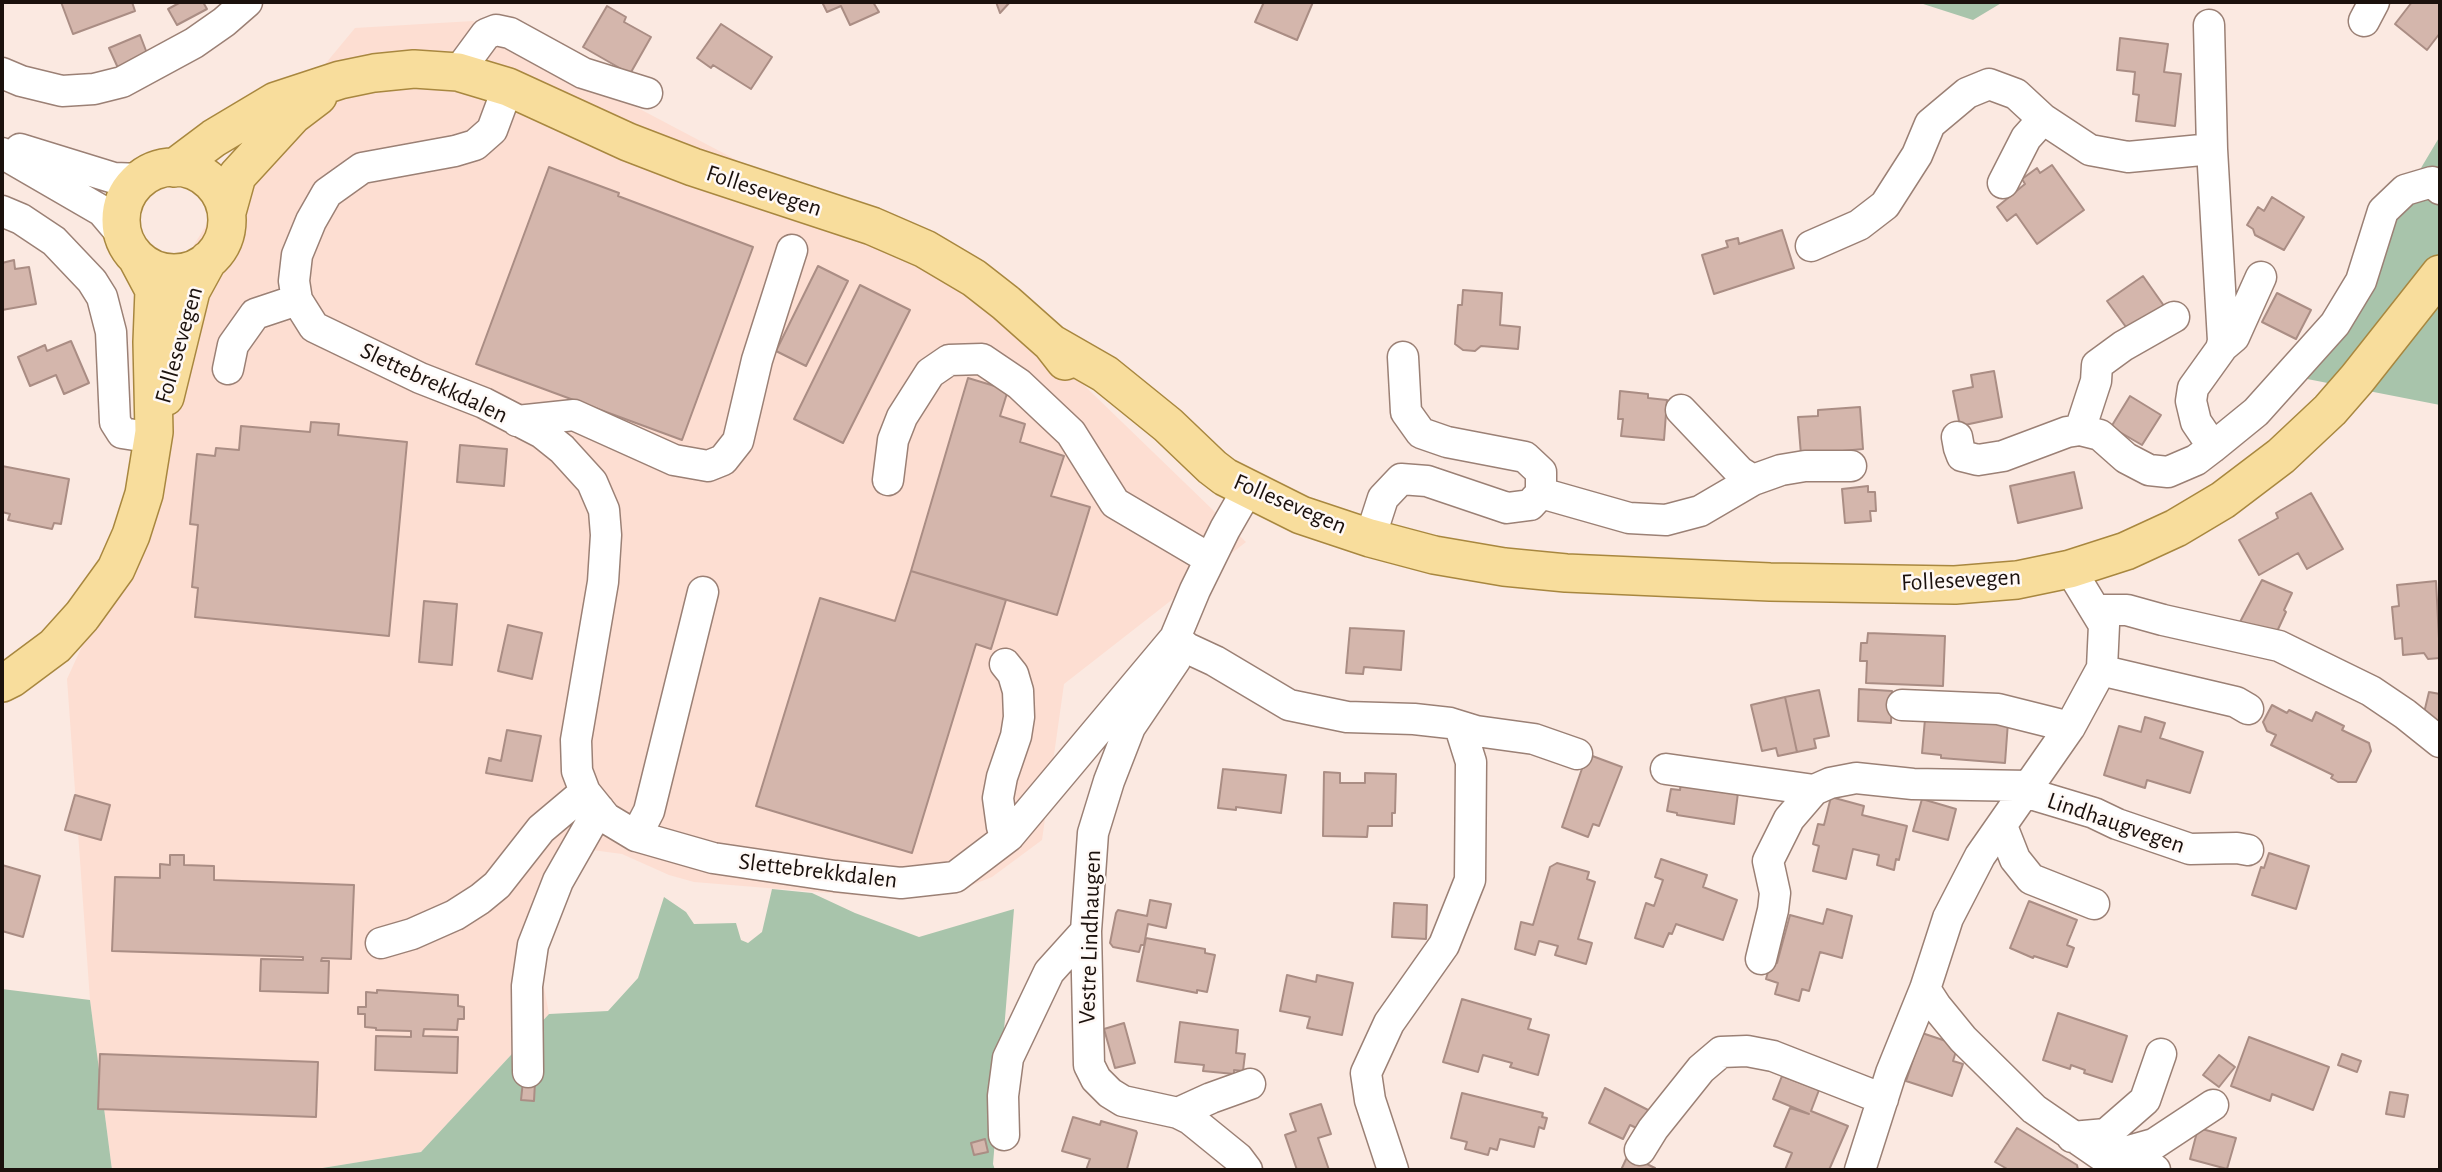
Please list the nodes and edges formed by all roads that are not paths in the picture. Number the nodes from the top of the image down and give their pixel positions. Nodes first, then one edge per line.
1 (247, 2) edge
2 (2209, 25) dead end
3 (458, 72) junction
4 (2, 73) edge
5 (340, 80) junction
6 (508, 87) junction
7 (647, 93) dead end
8 (2043, 119) junction
9 (2, 144) edge
10 (2212, 149) junction
11 (2, 153) edge
12 (157, 173) junction
13 (2437, 178) edge
14 (2003, 183) dead end
15 (2, 211) edge
16 (227, 212) junction
17 (1811, 246) dead end
18 (130, 248) junction
19 (792, 250) dead end
20 (208, 260) junction
21 (2440, 274) edge
22 (2261, 277) dead end
23 (297, 300) junction
24 (2174, 317) dead end
25 (2221, 349) junction
26 (1403, 357) dead end
27 (228, 369) dead end
28 (1681, 410) dead end
29 (517, 421) junction
30 (2080, 430) junction
31 (154, 435) junction
32 (1958, 437) dead end
33 (2213, 447) junction
34 (1851, 466) dead end
35 (888, 480) dead end
36 (1753, 480) junction
37 (1248, 489) junction
38 (1541, 493) junction
39 (1370, 538) junction
40 (1210, 559) junction
41 (2070, 569) junction
42 (704, 592) dead end
43 (2097, 610) junction
44 (1175, 638) junction
45 (1005, 664) dead end
46 (2102, 668) junction
47 (2, 683) edge
48 (1902, 705) dead end
49 (2248, 709) dead end
50 (1460, 727) junction
51 (2070, 727) junction
52 (2440, 742) edge
53 (1577, 754) dead end
54 (1666, 769) dead end
55 (1814, 790) junction
56 (2027, 791) junction
57 (592, 801) junction
58 (2002, 826) junction
59 (636, 836) junction
60 (1009, 836) junction
61 (2248, 850) dead end
62 (2094, 904) dead end
63 (1086, 931) junction
64 (382, 943) dead end
65 (1761, 959) dead end
66 (1925, 989) junction
67 (2161, 1054) dead end
68 (528, 1072) dead end
69 (1250, 1084) dead end
70 (1883, 1099) junction
71 (2213, 1105) dead end
72 (1178, 1113) junction
73 (1004, 1135) dead end
74 (2072, 1137) junction
75 (1640, 1150) dead end
76 (1870, 1164) edge
77 (2107, 1164) edge
78 (1247, 1170) edge
79 (1394, 1170) edge
80 (2155, 1170) edge

1 - 4 street
2 - 10 street
3 - 5 main road, Follesevegen
3 - 6 main road, Follesevegen
3 - 7 street
5 - 12 main road, Follesevegen
5 - 16 main road, Follesevegen
6 - 23 street
6 - 37 main road, Follesevegen
8 - 10 street
8 - 14 street
8 - 17 street
9 - 12 street
10 - 25 street
11 - 18 street
12 - 16 main road
12 - 18 main road
13 - 33 street
15 - 31 street, Follesevegen
16 - 20 main road
18 - 20 main road
18 - 31 main road, Follesevegen
19 - 29 street
20 - 31 main road, Follesevegen
21 - 41 main road, Follesevegen
22 - 25 street
23 - 27 street
23 - 29 street, Slettebrekkdalen
24 - 30 street
25 - 33 street
26 - 38 street
28 - 36 street
29 - 57 street, Slettebrekkdalen
30 - 32 street
30 - 33 street
31 - 47 main road, Follesevegen
34 - 36 street
35 - 40 street
36 - 38 street
37 - 39 main road, Follesevegen
37 - 40 street, Vestre Lindhaugen
38 - 39 street, Follesevegen
39 - 41 main road, Follesevegen
40 - 44 street, Vestre Lindhaugen
41 - 43 street, Lindhaugvegen
42 - 59 street
43 - 46 street, Lindhaugvegen
43 - 52 street
44 - 50 street
44 - 60 street, Slettebrekkdalen
44 - 63 street, Vestre Lindhaugen
45 - 60 street
46 - 49 street
46 - 51 street, Lindhaugvegen
48 - 51 street
50 - 53 street
50 - 79 street
51 - 56 street, Lindhaugvegen
54 - 55 street
55 - 56 street, Lindhaugvegen
55 - 65 street
56 - 58 street, Lindhaugvegen
56 - 61 street, Lindhaugvegen
57 - 59 street, Slettebrekkdalen
57 - 64 street
57 - 68 street
58 - 62 street
58 - 66 street, Lindhaugvegen
59 - 60 street, Slettebrekkdalen
63 - 72 street, Vestre Lindhaugen
63 - 73 street
66 - 70 street, Lindhaugvegen
66 - 74 street
67 - 74 street
69 - 72 street
70 - 75 street
70 - 76 street, Lindhaugvegen
71 - 77 street
72 - 78 street, Vestre Lindhaugen
74 - 77 street
77 - 80 street

